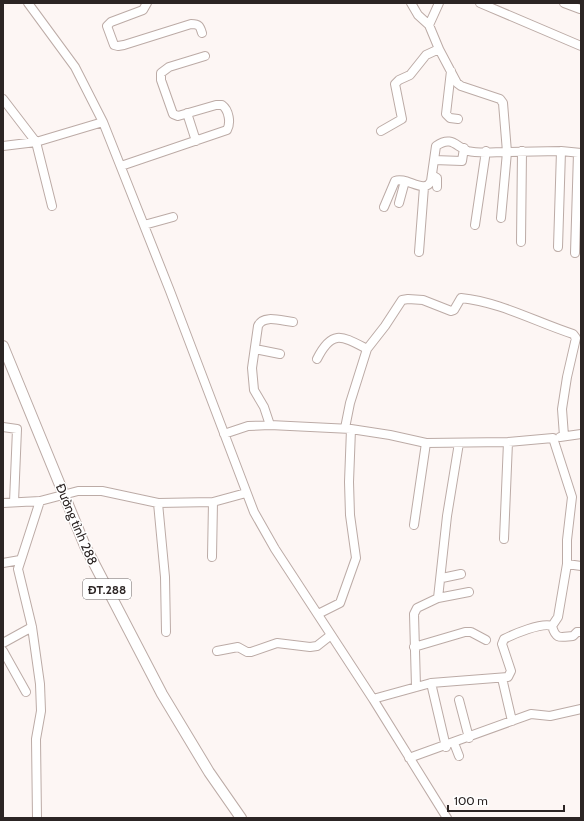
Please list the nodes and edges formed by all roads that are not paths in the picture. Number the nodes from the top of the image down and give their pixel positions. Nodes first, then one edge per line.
1 (40, 3) edge
2 (147, 3) edge
3 (411, 3) edge
4 (439, 3) edge
5 (480, 3) edge
6 (564, 3) edge
7 (30, 6) edge
8 (581, 10) edge
9 (429, 25) junction
10 (202, 33) dead end
11 (581, 46) edge
12 (439, 49) junction
13 (205, 56) dead end
14 (451, 71) junction
15 (3, 99) edge
16 (186, 113) junction
17 (458, 119) dead end
18 (103, 122) junction
19 (381, 131) dead end
20 (196, 141) junction
21 (36, 142) junction
22 (3, 146) edge
23 (464, 148) junction
24 (486, 151) junction
25 (522, 151) junction
26 (561, 151) junction
27 (507, 152) junction
28 (580, 153) edge
29 (434, 160) junction
30 (120, 166) junction
31 (432, 175) junction
32 (405, 181) junction
33 (424, 187) junction
34 (437, 187) dead end
35 (399, 203) dead end
36 (52, 206) dead end
37 (384, 207) dead end
38 (173, 217) dead end
39 (501, 218) dead end
40 (144, 225) junction
41 (475, 225) dead end
42 (521, 242) dead end
43 (558, 247) dead end
44 (419, 252) dead end
45 (575, 253) dead end
46 (294, 322) dead end
47 (3, 346) edge
48 (367, 349) junction
49 (256, 350) junction
50 (280, 354) dead end
51 (317, 359) dead end
52 (270, 425) junction
53 (3, 427) edge
54 (348, 429) junction
55 (224, 434) junction
56 (581, 434) edge
57 (564, 436) junction
58 (554, 438) junction
59 (508, 442) junction
60 (426, 443) junction
61 (459, 443) junction
62 (246, 493) junction
63 (64, 494) junction
64 (40, 501) junction
65 (14, 502) junction
66 (213, 502) junction
67 (3, 503) edge
68 (158, 503) junction
69 (414, 525) dead end
70 (504, 539) dead end
71 (212, 557) dead end
72 (20, 560) junction
73 (3, 563) edge
74 (568, 564) junction
75 (581, 566) edge
76 (461, 574) dead end
77 (442, 578) junction
78 (469, 592) dead end
79 (438, 598) junction
80 (318, 614) junction
81 (552, 626) junction
82 (32, 627) junction
83 (166, 632) dead end
84 (581, 632) edge
85 (331, 635) junction
86 (486, 640) dead end
87 (3, 643) edge
88 (414, 647) junction
89 (217, 650) dead end
90 (3, 651) edge
91 (502, 678) junction
92 (431, 683) junction
93 (416, 687) junction
94 (26, 692) dead end
95 (373, 699) junction
96 (459, 700) dead end
97 (581, 709) edge
98 (512, 721) junction
99 (469, 738) junction
100 (454, 743) junction
101 (446, 747) junction
102 (459, 756) dead end
103 (410, 758) junction
104 (37, 818) edge
105 (241, 818) edge
106 (447, 818) edge

1 - 7 street
2 - 10 street
3 - 9 street
4 - 9 street
5 - 11 street
6 - 8 street
7 - 18 street
9 - 12 street
12 - 14 street
12 - 19 street
13 - 16 street
14 - 17 street
14 - 27 street
15 - 21 street
16 - 20 street
16 - 20 street
18 - 21 street
18 - 30 street
20 - 30 street
21 - 22 street
21 - 36 street
23 - 24 street
23 - 29 street
23 - 29 street
24 - 27 street
24 - 41 street
25 - 26 street
25 - 27 street
25 - 42 street
26 - 28 street
26 - 43 street
27 - 39 street
28 - 45 street
29 - 31 street
30 - 40 street
31 - 33 street
31 - 34 street
32 - 33 street
32 - 35 street
32 - 37 street
33 - 44 street
38 - 40 street
40 - 55 street
46 - 49 street
47 - 63 main road, Đường tỉnh 288 / ĐT.288
48 - 51 street
48 - 54 street
48 - 57 street
49 - 50 street
49 - 52 street
52 - 54 street
52 - 55 street
53 - 65 street
54 - 60 street
54 - 80 street
55 - 62 street
56 - 57 street
57 - 58 street
58 - 59 street
58 - 74 street
59 - 61 street
59 - 70 street
60 - 61 street
60 - 69 street
61 - 77 street
62 - 66 street
62 - 80 street
63 - 64 street
63 - 68 street
63 - 105 main road, Đường tỉnh 288 / ĐT.288
64 - 65 street
64 - 72 street
65 - 67 street
66 - 68 street
66 - 71 street
68 - 83 street
72 - 73 street
72 - 82 street
74 - 75 street
74 - 81 street
76 - 77 street
77 - 79 street
78 - 79 street
79 - 88 street
80 - 85 street
81 - 84 street
81 - 91 street
82 - 87 street
82 - 104 street
85 - 89 street
85 - 95 street
86 - 88 street
88 - 93 street
90 - 94 street
91 - 92 street
91 - 98 street
92 - 93 street
92 - 101 street
93 - 95 street
95 - 103 street
96 - 99 street
97 - 98 street
98 - 99 street
99 - 100 street
100 - 101 street
100 - 102 street
101 - 103 street
103 - 106 street

